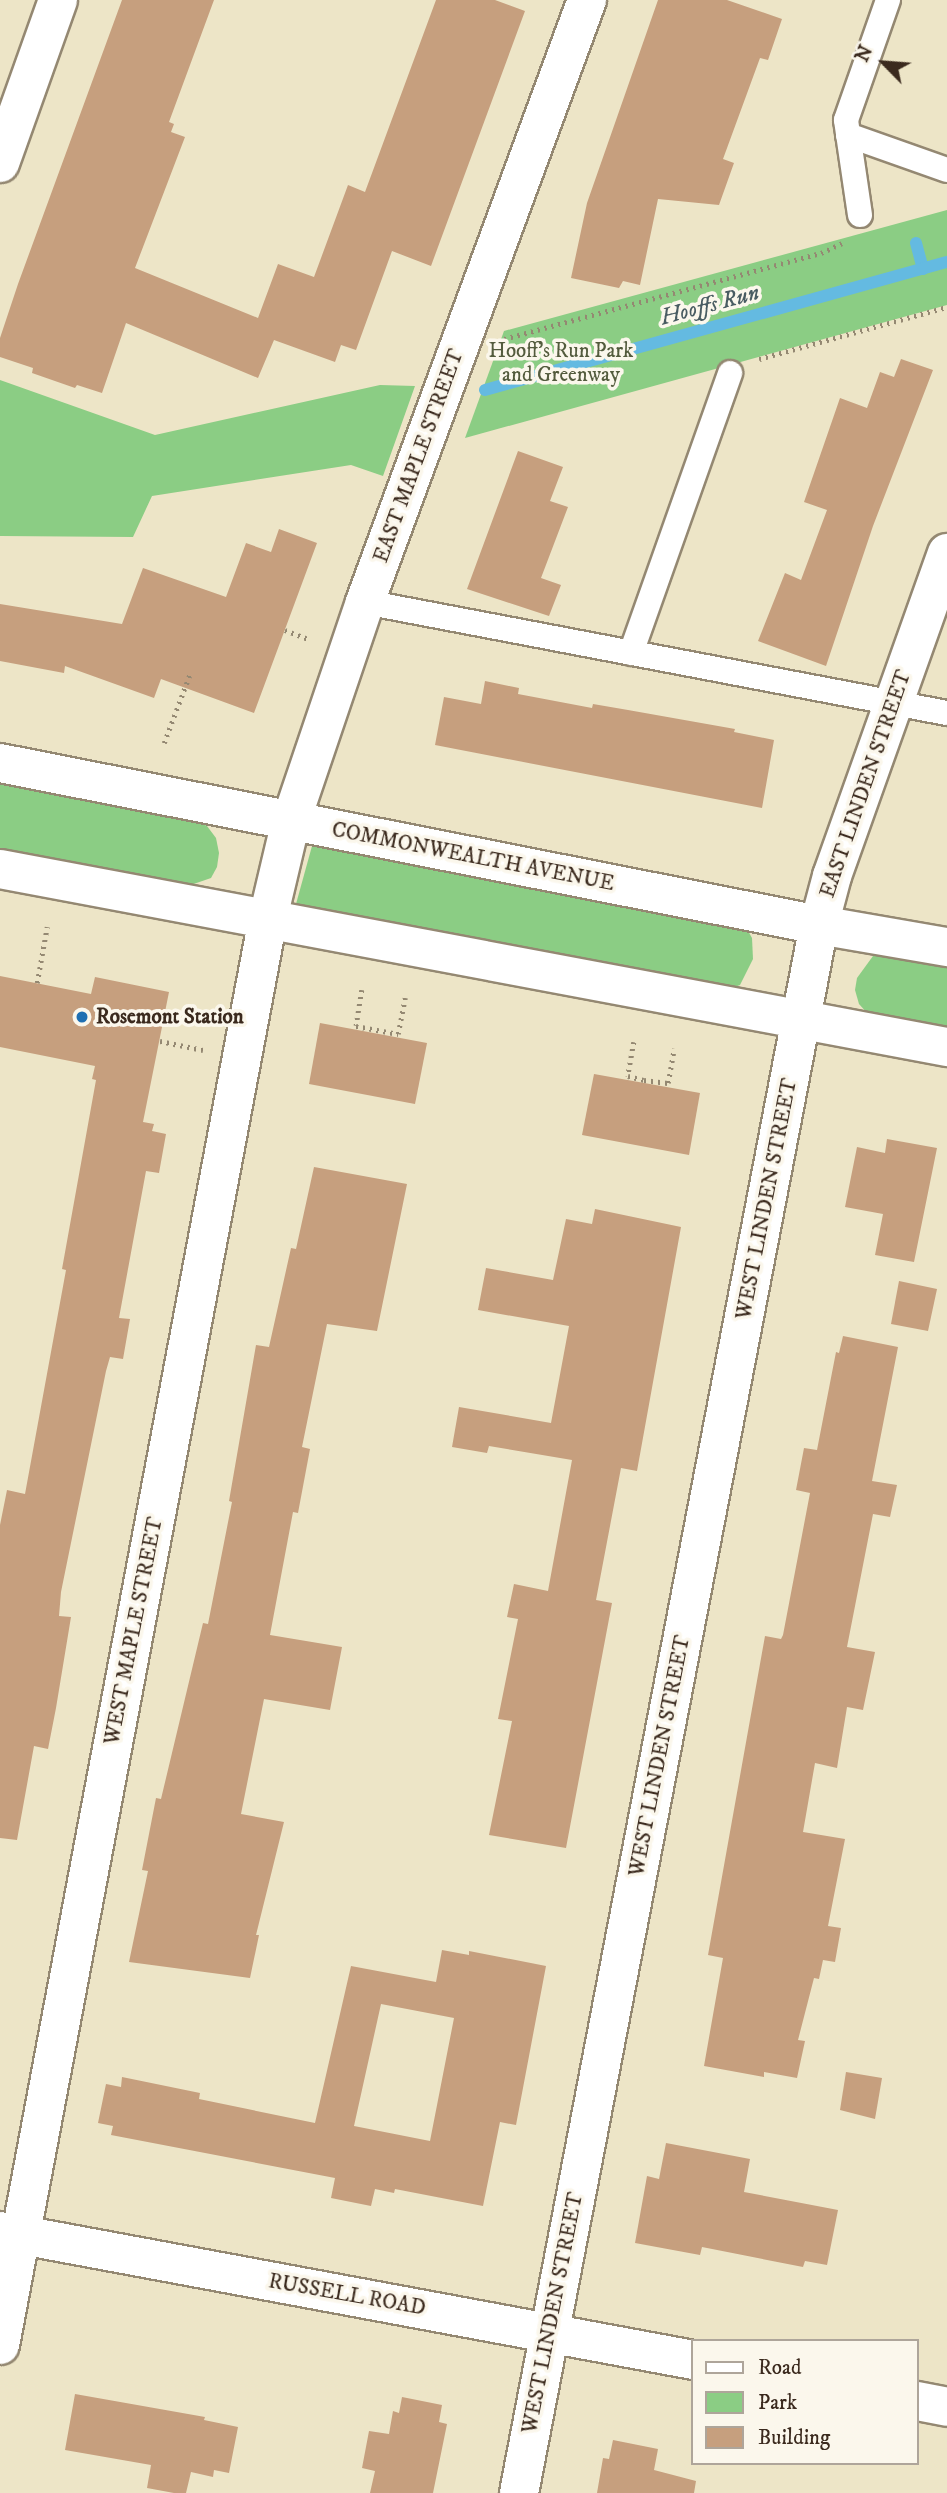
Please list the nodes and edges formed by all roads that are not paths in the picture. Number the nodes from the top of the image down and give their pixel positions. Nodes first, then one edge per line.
1 (58, 0) edge
2 (587, 0) edge
3 (888, 0) edge
4 (848, 135) junction
5 (0, 163) edge
6 (947, 170) edge
7 (854, 226) road end
8 (730, 373) road end
9 (947, 552) edge
10 (365, 602) junction
11 (631, 653) junction
12 (893, 703) junction
13 (947, 713) edge
14 (0, 762) edge
15 (291, 821) junction
16 (0, 869) edge
17 (268, 918) junction
18 (819, 925) junction
19 (947, 947) edge
20 (802, 1019) junction
21 (947, 1047) edge
22 (11, 2233) edge
23 (549, 2332) junction
24 (0, 2345) edge
25 (692, 2360) edge
26 (919, 2401) edge
27 (947, 2407) edge
28 (519, 2493) edge

1 - 5 street
2 - 10 street, EAST MAPLE STREET
3 - 4 lane
4 - 6 lane
4 - 7 lane
8 - 11 lane
9 - 12 street, EAST LINDEN STREET
10 - 11 lane
10 - 15 street, EAST MAPLE STREET
11 - 12 lane
12 - 13 lane
12 - 18 street, EAST LINDEN STREET
14 - 15 street, COMMONWEALTH AVENUE
15 - 17 street, EAST MAPLE STREET
15 - 18 street, COMMONWEALTH AVENUE
16 - 17 street
17 - 20 street
17 - 22 street, WEST MAPLE STREET
18 - 19 street, COMMONWEALTH AVENUE
18 - 20 street, EAST LINDEN STREET
20 - 21 street
20 - 23 street, WEST LINDEN STREET
22 - 23 street, RUSSELL ROAD
22 - 24 street, WEST MAPLE STREET
23 - 25 street, RUSSELL ROAD
23 - 28 street, WEST LINDEN STREET
26 - 27 street

